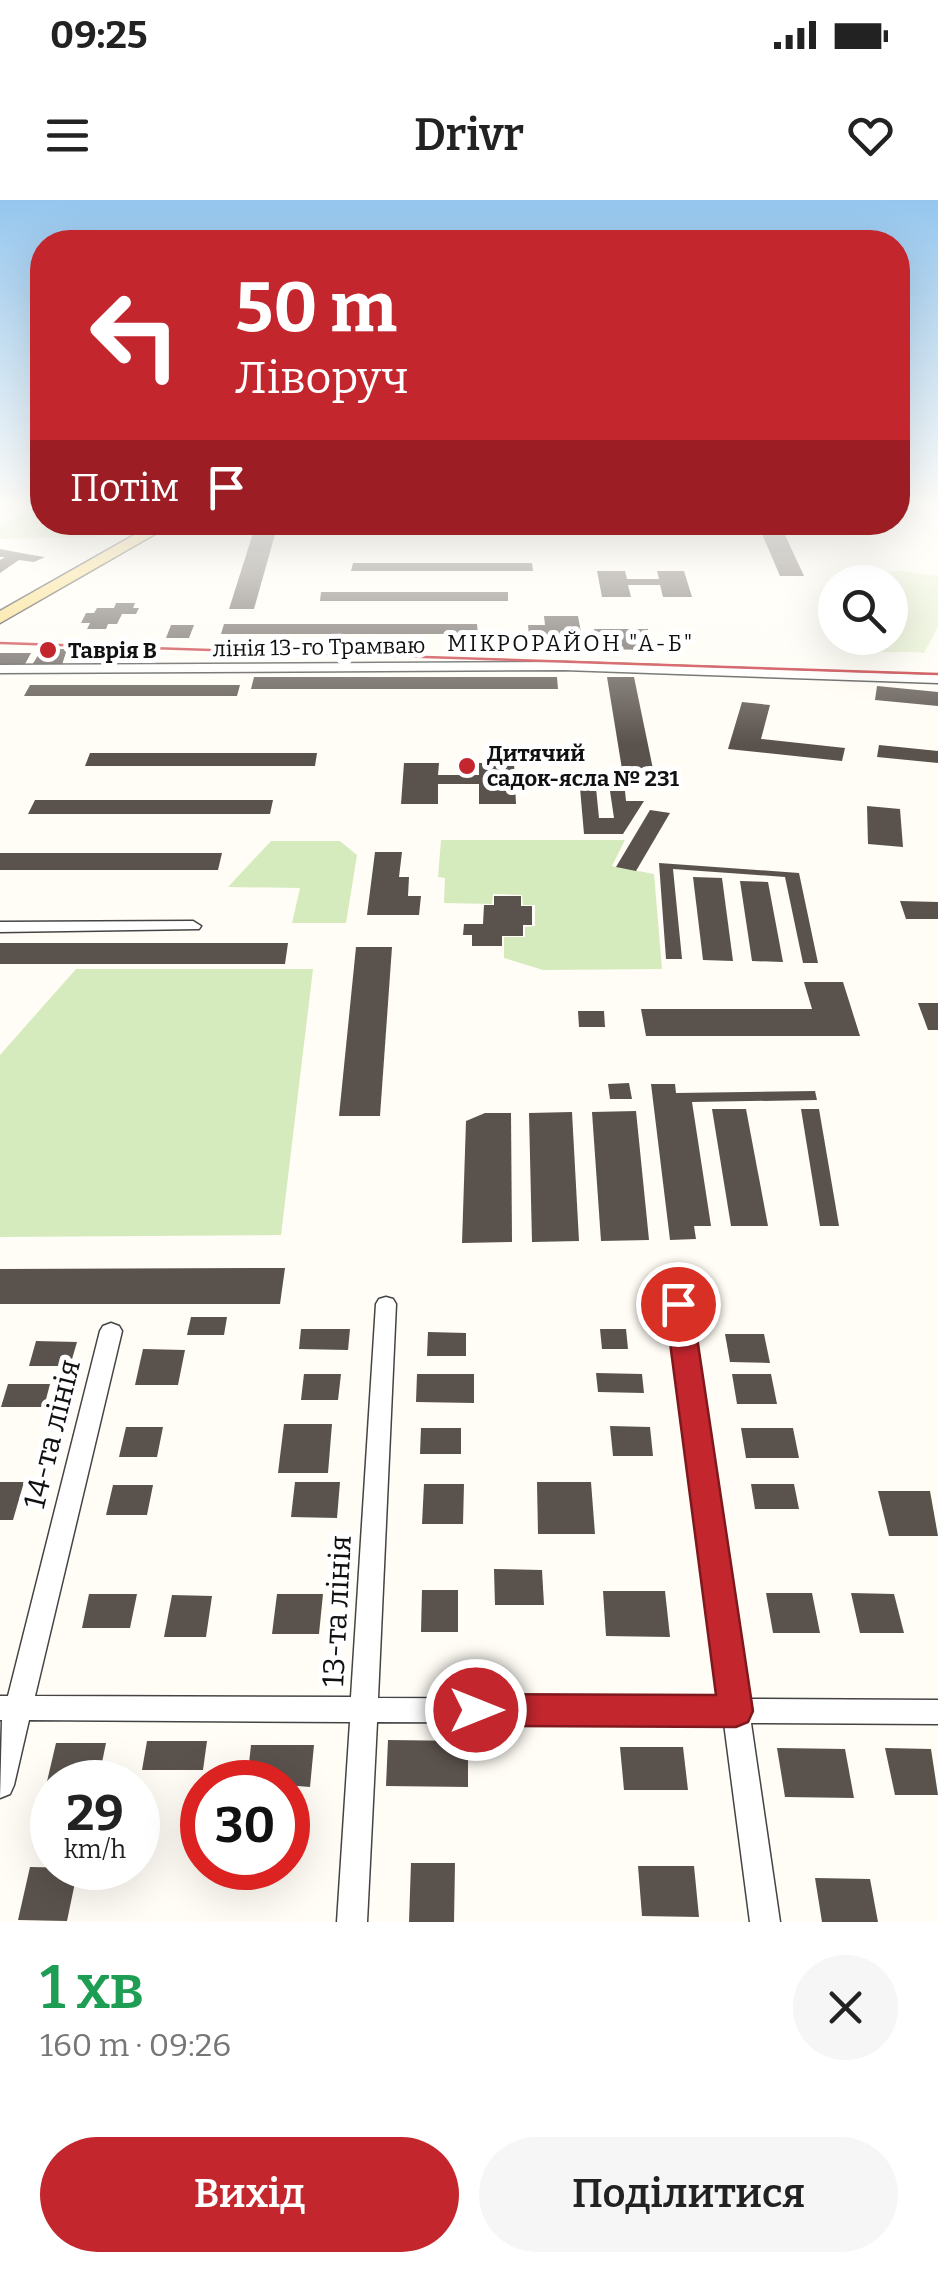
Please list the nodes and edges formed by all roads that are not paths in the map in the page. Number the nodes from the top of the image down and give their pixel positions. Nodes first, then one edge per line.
1 (61, 583) edge
2 (0, 618) edge
3 (0, 669) edge
4 (938, 678) edge
5 (193, 926) dead end
6 (0, 927) edge
7 (386, 1304) dead end
8 (678, 1304) dead end
9 (111, 1331) dead end
10 (9, 1708) edge
11 (364, 1710) junction
12 (736, 1711) junction
13 (938, 1712) edge
14 (0, 1786) edge
15 (352, 1922) edge
16 (765, 1922) edge

1 - 2 main road
3 - 4 street, лінія 13-го Трамваю
5 - 6 street
7 - 11 street, 13-та лінія
8 - 12 street
9 - 10 street, 14-та лінія
10 - 11 street
10 - 14 street, 14-та лінія
11 - 12 street
11 - 15 street, 13-та лінія
12 - 13 street
12 - 16 street

